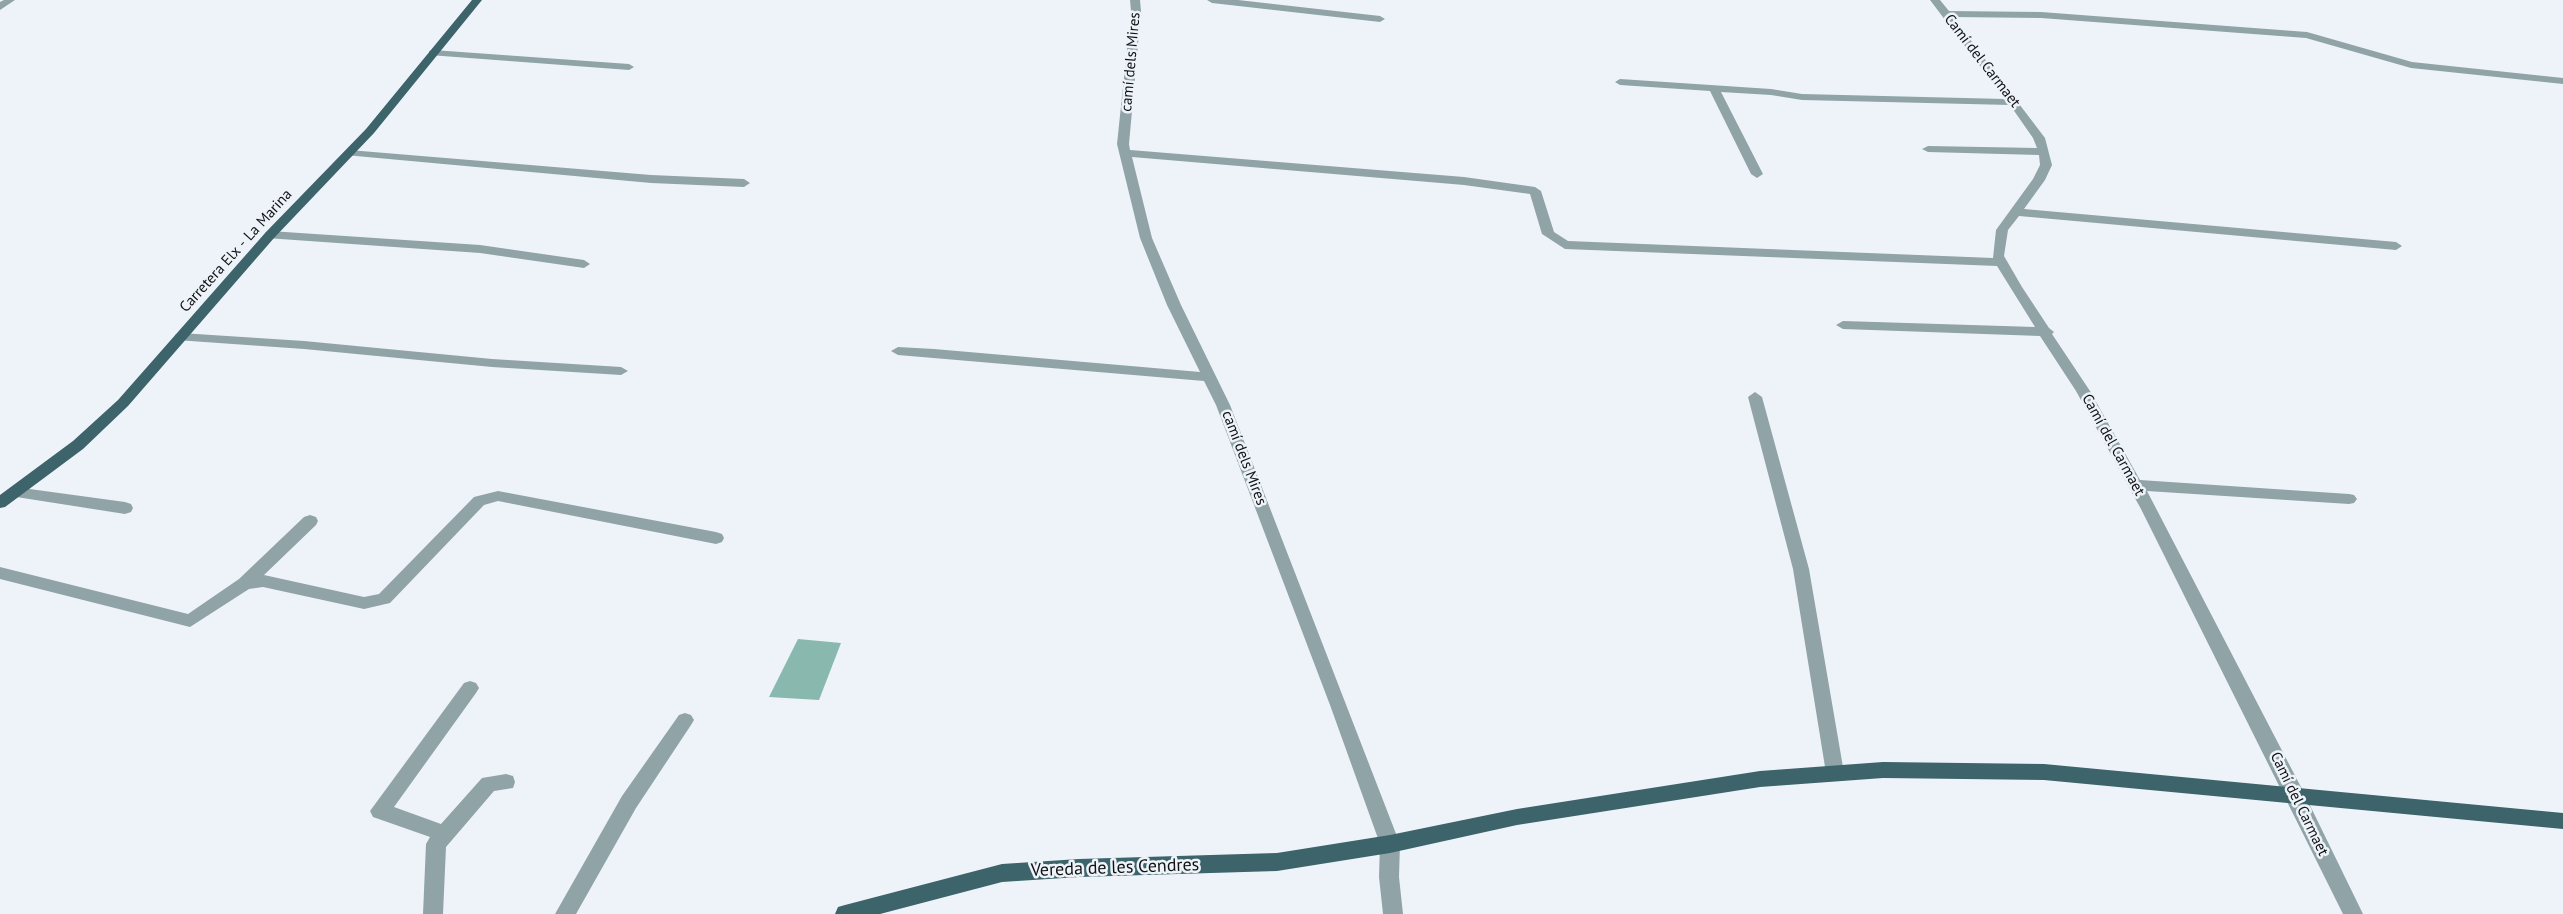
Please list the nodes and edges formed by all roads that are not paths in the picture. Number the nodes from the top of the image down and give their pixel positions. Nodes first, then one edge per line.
1 (10, 0) edge
2 (477, 0) edge
3 (1135, 0) edge
4 (1212, 0) edge
5 (1935, 0) edge
6 (0, 7) edge
7 (1945, 14) junction
8 (1380, 19) dead end
9 (432, 53) junction
10 (629, 66) dead end
11 (2563, 80) edge
12 (1620, 82) dead end
13 (1714, 88) junction
14 (2013, 102) junction
15 (1928, 149) dead end
16 (2044, 152) junction
17 (349, 153) junction
18 (1126, 154) junction
19 (1757, 174) dead end
20 (744, 183) dead end
21 (2014, 212) junction
22 (270, 235) junction
23 (2396, 246) dead end
24 (2001, 262) junction
25 (584, 264) dead end
26 (1843, 325) dead end
27 (2046, 332) junction
28 (181, 337) junction
29 (898, 352) dead end
30 (621, 371) dead end
31 (1209, 377) junction
32 (1755, 398) dead end
33 (2136, 485) junction
34 (14, 492) junction
35 (2349, 499) dead end
36 (0, 503) edge
37 (125, 508) dead end
38 (310, 521) dead end
39 (716, 538) dead end
40 (0, 573) edge
41 (245, 583) junction
42 (470, 688) dead end
43 (685, 720) dead end
44 (1835, 773) junction
45 (506, 782) dead end
46 (2295, 795) junction
47 (2563, 821) edge
48 (445, 834) junction
49 (1390, 844) junction
50 (887, 907) edge
51 (433, 914) edge
52 (566, 914) edge
53 (845, 914) edge
54 (1394, 914) edge
55 (2353, 914) edge

1 - 6 street
2 - 9 main road, Carretera Elx - La Marina
3 - 18 street, camí dels Mires
4 - 8 street
5 - 7 street, Camí del Carmaet
7 - 11 street
7 - 14 street, Camí del Carmaet
9 - 10 street
9 - 17 main road, Carretera Elx - La Marina
12 - 13 street
13 - 14 street
13 - 19 street
14 - 16 street, Camí del Carmaet
15 - 16 street
16 - 21 street
17 - 20 street
17 - 22 main road, Carretera Elx - La Marina
18 - 24 street
18 - 31 street, camí dels Mires
21 - 23 street
21 - 24 street
22 - 25 street
22 - 28 main road, Carretera Elx - La Marina
24 - 27 street, Camí del Carmaet
26 - 27 street
27 - 33 street, Camí del Carmaet
28 - 30 street
28 - 34 main road, Carretera Elx - La Marina
29 - 31 street
31 - 49 street, camí dels Mires
32 - 44 street
33 - 35 street
33 - 46 street, Camí del Carmaet
34 - 36 main road, Carretera Elx - La Marina
34 - 37 street
38 - 41 street
39 - 41 street
40 - 41 street
42 - 48 street
43 - 52 street
44 - 46 main road, Vereda de les Cendres
44 - 49 main road, Vereda de les Cendres
45 - 48 street
46 - 47 main road, Vereda de les Cendres
46 - 55 street, Camí del Carmaet
48 - 51 street
49 - 50 main road, Vereda de les Cendres
49 - 54 street, camí dels Mires
50 - 53 main road, Vereda de les Cendres

